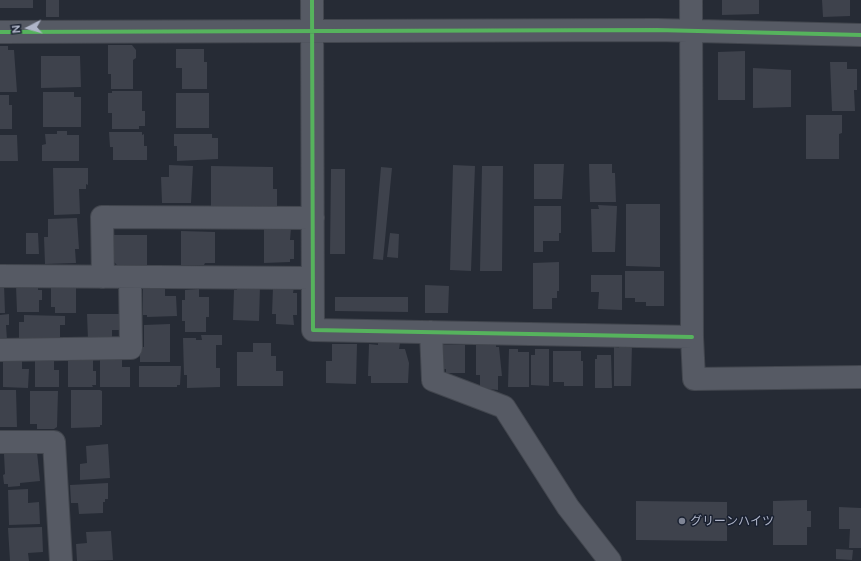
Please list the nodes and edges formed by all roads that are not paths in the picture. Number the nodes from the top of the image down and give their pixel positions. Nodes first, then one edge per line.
1 (312, 0) edge
2 (691, 0) edge
3 (691, 30) junction
4 (313, 31) junction
5 (0, 32) edge
6 (861, 35) edge
7 (313, 218) junction
8 (0, 276) edge
9 (103, 277) junction
10 (130, 277) junction
11 (312, 278) junction
12 (431, 332) junction
13 (692, 337) junction
14 (0, 350) edge
15 (861, 377) edge
16 (0, 442) edge
17 (61, 561) edge
18 (610, 561) edge

1 - 4 street
2 - 3 street
3 - 4 street
3 - 6 street
3 - 13 street
4 - 5 street
4 - 7 street
7 - 9 street
7 - 11 street
8 - 9 street
9 - 10 street
10 - 11 street
10 - 14 street
11 - 12 street
12 - 13 street
12 - 18 street
13 - 15 street
16 - 17 street

